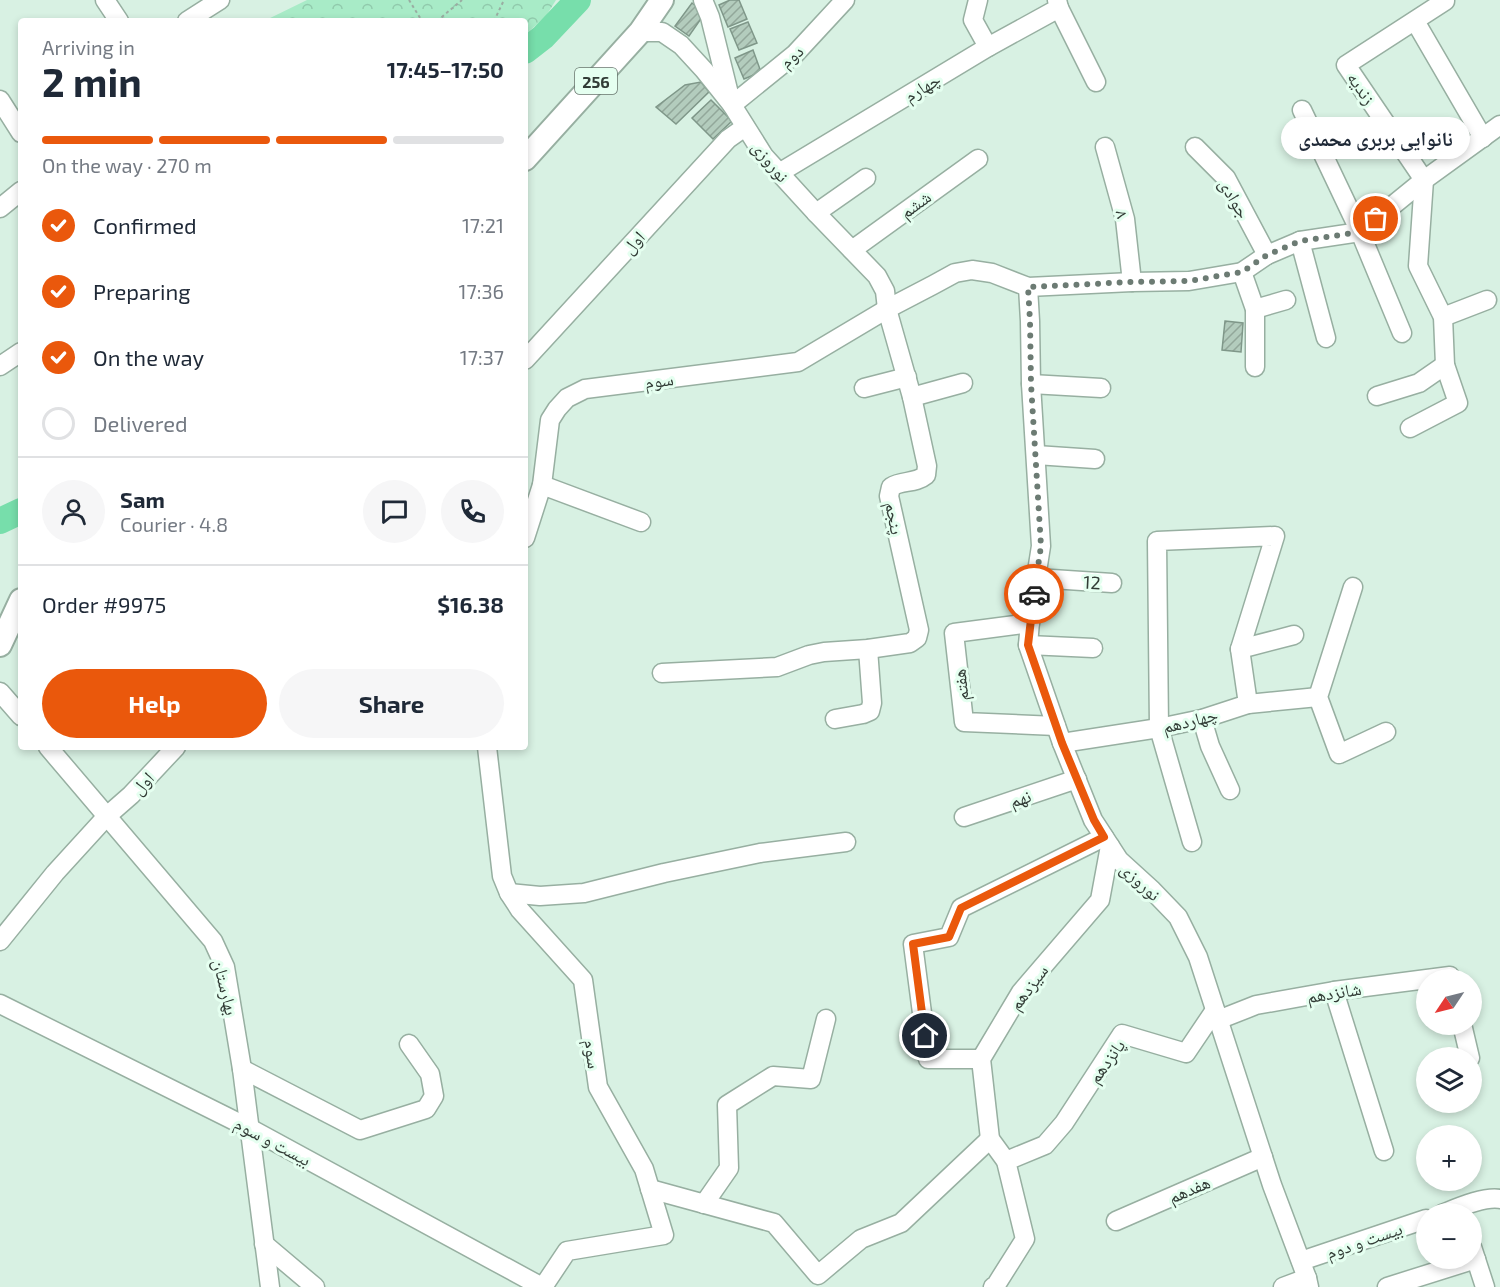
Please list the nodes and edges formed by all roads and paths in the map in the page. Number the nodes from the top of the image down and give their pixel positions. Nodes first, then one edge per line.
1 (105, 0) edge
2 (220, 0) edge
3 (409, 0) edge
4 (462, 0) edge
5 (504, 0) edge
6 (662, 0) edge
7 (702, 0) edge
8 (844, 0) edge
9 (978, 0) edge
10 (1445, 0) edge
11 (1058, 4) edge
12 (117, 18) edge
13 (195, 18) edge
14 (420, 18) edge
15 (441, 18) edge
16 (495, 18) edge
17 (1415, 21) junction
18 (640, 32) junction
19 (988, 47) junction
20 (1096, 82) dead end
21 (0, 100) edge
22 (732, 105) junction
23 (1302, 110) dead end
24 (1500, 125) edge
25 (745, 127) junction
26 (18, 128) edge
27 (1483, 138) junction
28 (1105, 147) dead end
29 (1195, 147) dead end
30 (528, 156) edge
31 (978, 159) dead end
32 (779, 173) junction
33 (866, 178) dead end
34 (1424, 180) junction
35 (18, 193) edge
36 (0, 208) edge
37 (816, 213) junction
38 (1360, 232) junction
39 (1300, 241) junction
40 (852, 250) junction
41 (1267, 255) junction
42 (1242, 272) junction
43 (1132, 282) junction
44 (1028, 287) junction
45 (1286, 300) dead end
46 (1487, 300) dead end
47 (887, 309) junction
48 (1255, 309) junction
49 (1443, 317) junction
50 (1402, 333) dead end
51 (1326, 338) dead end
52 (18, 354) edge
53 (528, 357) edge
54 (1445, 365) junction
55 (0, 366) edge
56 (1256, 367) dead end
57 (907, 377) junction
58 (963, 383) dead end
59 (1031, 384) junction
60 (864, 388) dead end
61 (1101, 388) dead end
62 (912, 396) junction
63 (1377, 396) dead end
64 (1410, 428) dead end
65 (1036, 455) junction
66 (1095, 459) dead end
67 (542, 484) junction
68 (641, 522) dead end
69 (528, 528) edge
70 (1037, 578) junction
71 (1112, 583) dead end
72 (1353, 587) dead end
73 (18, 606) edge
74 (1030, 623) junction
75 (1294, 635) dead end
76 (0, 645) edge
77 (1028, 645) junction
78 (1093, 648) dead end
79 (868, 649) junction
80 (1240, 649) junction
81 (662, 673) dead end
82 (0, 692) edge
83 (1318, 697) junction
84 (1248, 704) junction
85 (18, 713) edge
86 (835, 719) dead end
87 (1202, 719) junction
88 (1159, 728) junction
89 (1386, 732) dead end
90 (1059, 734) junction
91 (51, 750) edge
92 (173, 750) edge
93 (487, 750) edge
94 (1077, 779) junction
95 (1230, 790) dead end
96 (108, 816) junction
97 (964, 817) dead end
98 (846, 842) dead end
99 (1107, 842) junction
100 (1192, 842) dead end
101 (510, 893) junction
102 (0, 941) edge
103 (1416, 980) edge
104 (1334, 991) junction
105 (0, 1004) edge
106 (1216, 1015) junction
107 (826, 1019) dead end
108 (409, 1044) dead end
109 (981, 1059) junction
110 (242, 1070) junction
111 (250, 1129) junction
112 (990, 1139) junction
113 (1384, 1151) dead end
114 (1263, 1157) junction
115 (1006, 1161) junction
116 (650, 1189) junction
117 (1500, 1199) edge
118 (704, 1203) junction
119 (1474, 1203) edge
120 (1116, 1221) dead end
121 (1416, 1224) edge
122 (264, 1244) junction
123 (1433, 1269) edge
124 (1479, 1269) edge
125 (1305, 1275) edge
126 (995, 1286) edge
127 (270, 1287) edge
128 (315, 1287) edge
129 (542, 1287) edge
130 (1283, 1287) edge
131 (1387, 1287) edge
132 (1485, 1287) edge

1 - 12 street
2 - 13 street
3 - 14 path
4 - 15 path
5 - 16 path
6 - 18 main road, 256
7 - 22 street
8 - 22 street, دوم
9 - 19 street
10 - 17 street, زندیه
11 - 19 street, چهارم
11 - 20 street
17 - 27 street
17 - 34 street, زندیه
18 - 22 street, نوروزی
18 - 30 main road, 256
19 - 32 street, چهارم
21 - 26 street
22 - 25 street, نوروزی
23 - 38 street
24 - 27 street
25 - 32 street, نوروزی
25 - 53 street, اول
27 - 34 street
28 - 43 street, ۸
29 - 41 street, جوادی
31 - 40 street, ششم
32 - 37 street, نوروزی
33 - 37 street
34 - 38 street
34 - 49 street
35 - 36 street
37 - 40 street, نوروزی
38 - 39 street
38 - 50 street
39 - 41 street
39 - 51 street
40 - 47 street, نوروزی
41 - 42 street
42 - 43 street
42 - 48 street
43 - 44 street
44 - 47 street, سوم
44 - 59 street, نوروزی
45 - 48 street
46 - 49 street
47 - 57 street, پنجم
47 - 67 street, سوم
48 - 56 street
49 - 54 street
52 - 55 street
54 - 63 street
54 - 64 street
57 - 60 street
57 - 62 street, پنجم
58 - 62 street
59 - 61 street
59 - 65 street, نوروزی
62 - 79 street, پنجم
65 - 66 street
65 - 70 street, نوروزی
67 - 68 street
67 - 69 street, سوم
70 - 71 street, 12
70 - 74 street, نوروزی
72 - 83 street
73 - 76 main road
74 - 77 street, نوروزی
74 - 90 street, هفتم
75 - 80 street
77 - 78 street
77 - 90 street, نوروزی
79 - 81 street
79 - 86 street
80 - 84 street
80 - 88 street
82 - 85 street
83 - 84 street, چهاردهم
83 - 89 street
84 - 87 street, چهاردهم
87 - 88 street, چهاردهم
87 - 95 street
88 - 90 street, چهاردهم
88 - 100 street
90 - 94 street, نوروزی
91 - 96 street, بهارستان
92 - 96 street, اول
93 - 101 street, سوم
94 - 97 street, نهم
94 - 99 street, نوروزی
96 - 102 street, اول
96 - 110 street, بهارستان
98 - 101 street
99 - 106 street, نوروزی
99 - 109 street, سیزدهم
99 - 109 street
101 - 116 street, سوم
103 - 104 street, شانزدهم
104 - 106 street, شانزدهم
104 - 113 street
105 - 111 street, بیست و سوم
106 - 114 street, نوروزی
106 - 115 street, پانزدهم
107 - 118 street
108 - 110 street
109 - 112 street
110 - 111 street, بهارستان
111 - 122 street, بهارستان
111 - 129 street, بیست و سوم
112 - 115 street
112 - 118 street
114 - 120 street, هفدهم
114 - 125 street, نوروزی
115 - 126 street
116 - 118 street
116 - 129 street, سوم
117 - 119 street
121 - 125 street, بیست و دوم
122 - 127 street, بهارستان
122 - 128 street
123 - 131 street
124 - 132 street
125 - 130 street, بیست و دوم

